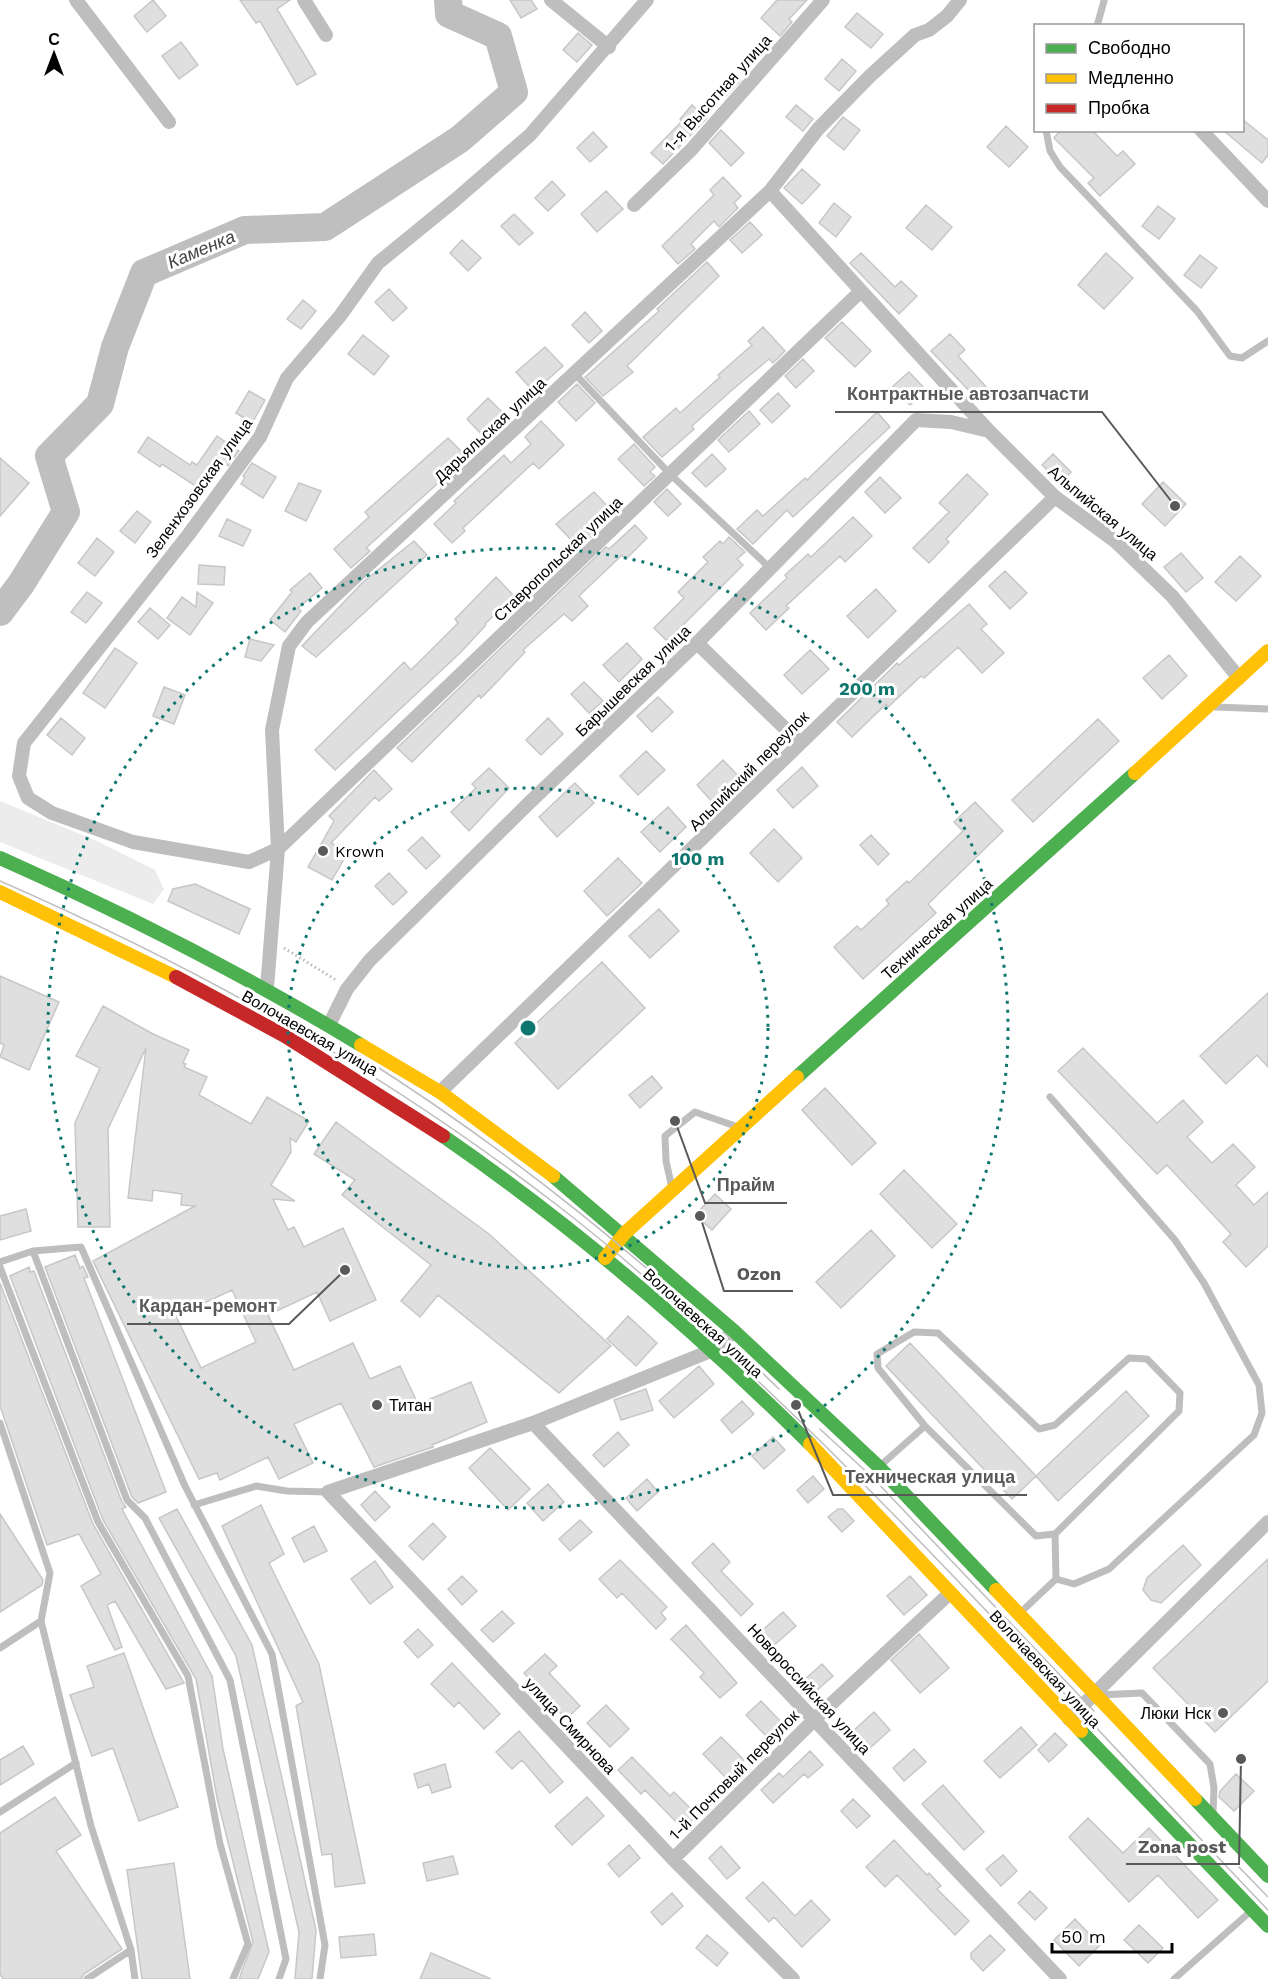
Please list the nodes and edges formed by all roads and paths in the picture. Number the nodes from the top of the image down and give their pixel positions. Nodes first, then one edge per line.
1 (76, 0) edge
2 (304, 0) edge
3 (551, 0) edge
4 (646, 0) edge
5 (823, 0) edge
6 (960, 0) edge
7 (1104, 1) edge
8 (1098, 24) edge
9 (326, 35) dead end
10 (609, 46) junction
11 (169, 122) dead end
12 (1046, 132) edge
13 (1203, 132) edge
14 (770, 191) junction
15 (1268, 201) edge
16 (634, 205) dead end
17 (861, 291) junction
18 (1268, 341) edge
19 (575, 374) junction
20 (989, 431) junction
21 (670, 474) junction
22 (1055, 497) junction
23 (771, 569) junction
24 (697, 643) junction
25 (1268, 651) edge
26 (1239, 678) junction
27 (1210, 706) junction
28 (1268, 710) edge
29 (800, 743) junction
30 (278, 849) junction
31 (0, 858) edge
32 (0, 892) edge
33 (273, 943) junction
34 (267, 988) junction
35 (347, 989) junction
36 (329, 1025) junction
37 (440, 1092) junction
38 (1050, 1097) dead end
39 (740, 1128) junction
40 (673, 1192) junction
41 (625, 1233) junction
42 (33, 1251) junction
43 (604, 1258) junction
44 (0, 1262) edge
45 (0, 1267) edge
46 (734, 1330) junction
47 (713, 1350) junction
48 (0, 1423) edge
49 (533, 1423) junction
50 (925, 1426) junction
51 (879, 1467) junction
52 (328, 1492) junction
53 (194, 1504) junction
54 (1268, 1522) edge
55 (1055, 1534) junction
56 (1056, 1579) junction
57 (950, 1593) junction
58 (1018, 1615) junction
59 (41, 1621) junction
60 (0, 1647) edge
61 (1094, 1695) junction
62 (815, 1719) junction
63 (1070, 1719) junction
64 (76, 1763) junction
65 (0, 1812) edge
66 (1213, 1818) junction
67 (673, 1859) junction
68 (1268, 1876) edge
69 (1252, 1910) junction
70 (1268, 1926) edge
71 (131, 1950) junction
72 (87, 1979) edge
73 (135, 1979) edge
74 (233, 1979) edge
75 (279, 1979) edge
76 (320, 1979) edge
77 (793, 1979) edge
78 (1060, 1979) edge
79 (1174, 1979) edge

1 - 11 street
2 - 9 street
3 - 10 street
4 - 10 street, Зеленхозовская улица
5 - 16 street, 1-я Высотная улица
6 - 14 street, Дарьяльская улица
7 - 8 lane
10 - 30 street, Зеленхозовская улица
12 - 18 lane
13 - 15 street
14 - 17 street, Альпийская улица
14 - 19 street, Дарьяльская улица
17 - 20 street, Альпийская улица
17 - 21 street, Ставропольская улица
19 - 21 lane
19 - 30 street, Дарьяльская улица
20 - 22 street, Альпийская улица
20 - 23 street, Барышевская улица
21 - 23 lane
21 - 30 street, Ставропольская улица
22 - 26 street, Альпийская улица
22 - 29 street, Альпийский переулок
23 - 24 street, Барышевская улица
24 - 29 street
24 - 35 street, Барышевская улица
25 - 26 main road, Техническая улица
26 - 27 main road, Техническая улица
27 - 28 lane
27 - 39 main road, Техническая улица
29 - 37 street, Альпийский переулок
30 - 33 street, Дарьяльская улица
31 - 34 main road, Волочаевская улица
32 - 43 main road, Волочаевская улица
33 - 34 street, Дарьяльская улица
33 - 35 path
34 - 36 main road, Волочаевская улица
35 - 36 street, Барышевская улица
36 - 37 main road, Волочаевская улица
37 - 41 main road, Волочаевская улица
38 - 56 lane
39 - 40 main road, Техническая улица
39 - 40 lane
40 - 41 main road, Техническая улица
41 - 43 main road, Техническая улица
41 - 46 main road, Волочаевская улица
42 - 44 lane
42 - 53 lane
42 - 75 lane
43 - 47 main road, Волочаевская улица
45 - 74 lane
46 - 47 street
46 - 51 main road, Волочаевская улица
47 - 49 street
47 - 57 main road, Волочаевская улица
48 - 59 lane
49 - 52 street
49 - 62 street, Новороссийская улица
50 - 51 lane
50 - 55 lane
50 - 55 lane
51 - 58 main road, Волочаевская улица
52 - 53 lane
52 - 67 street, улица Смирнова
53 - 76 lane
54 - 61 street
55 - 56 lane
56 - 58 lane
57 - 62 street, 1-й Почтовый переулок
57 - 63 main road, Волочаевская улица
58 - 61 main road, Волочаевская улица
59 - 60 lane
59 - 64 lane
61 - 63 street
61 - 66 main road, Волочаевская улица
61 - 66 lane
62 - 67 street, 1-й Почтовый переулок
62 - 78 street, Новороссийская улица
63 - 69 main road, Волочаевская улица
64 - 65 lane
64 - 71 lane
66 - 68 main road, Волочаевская улица
67 - 77 street, улица Смирнова
69 - 70 main road, Волочаевская улица
69 - 79 lane
71 - 72 lane
71 - 73 lane

